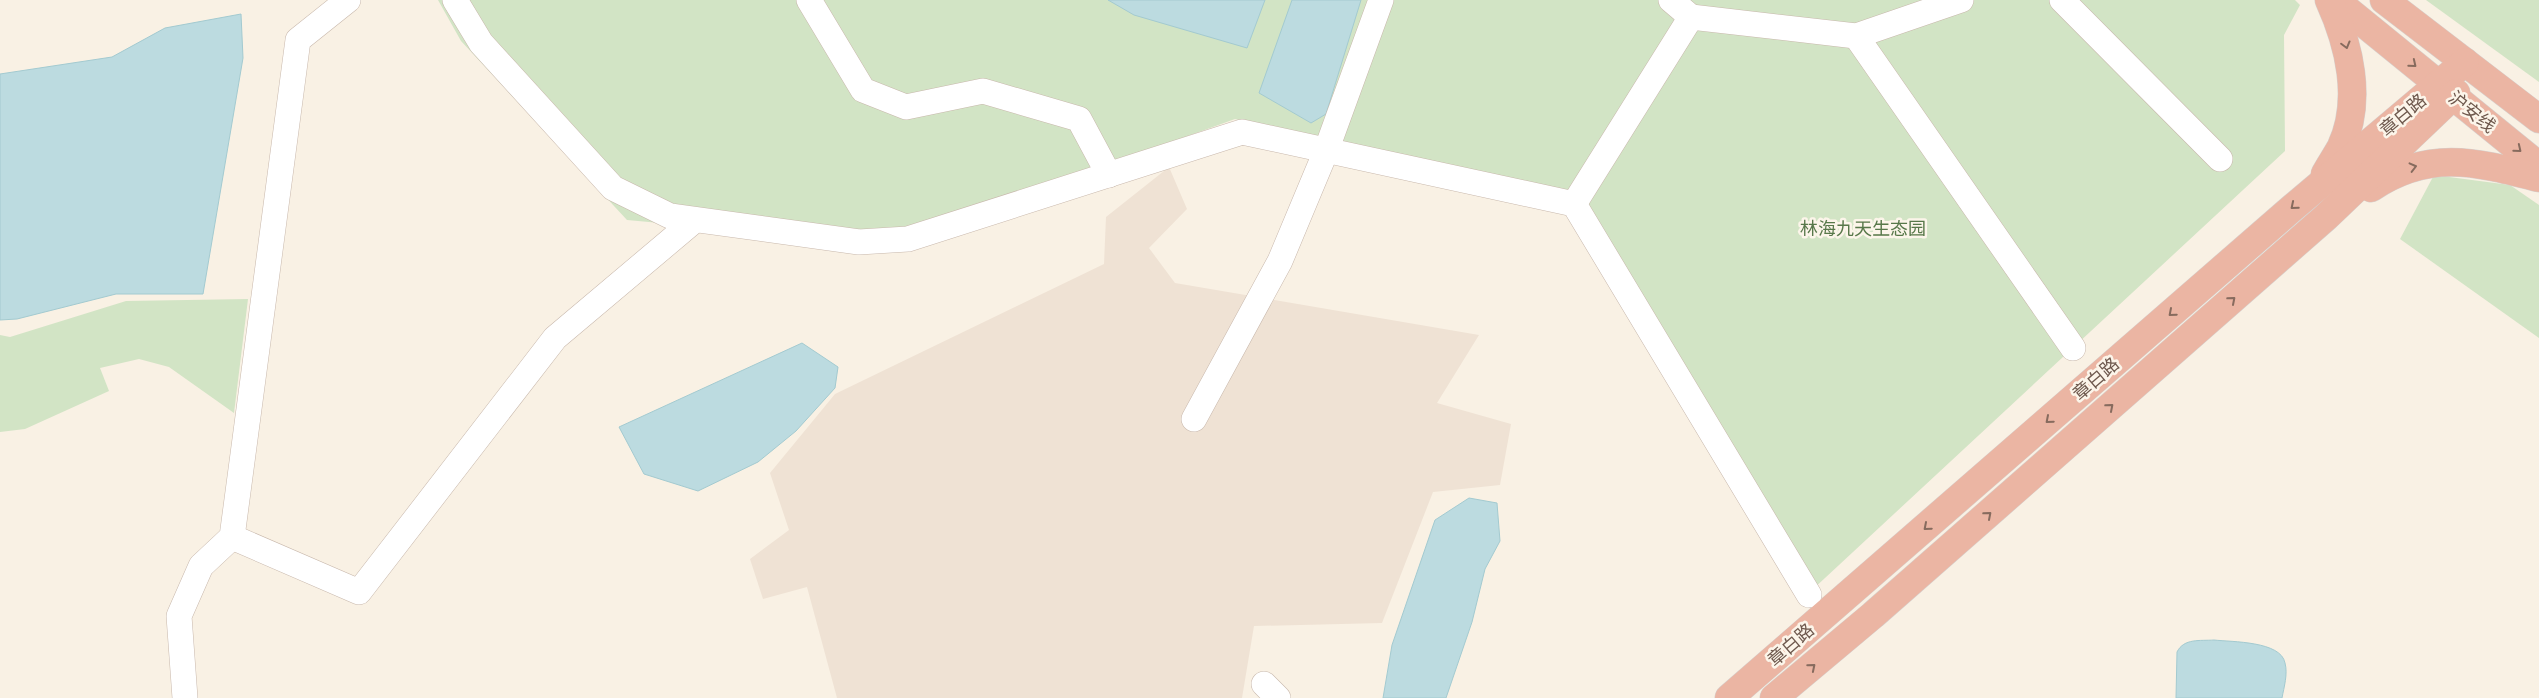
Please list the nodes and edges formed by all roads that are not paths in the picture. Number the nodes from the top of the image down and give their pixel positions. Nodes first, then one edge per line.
1 (348, 0) edge
2 (455, 0) edge
3 (809, 0) edge
4 (1381, 0) edge
5 (1671, 0) edge
6 (1961, 0) edge
7 (2062, 0) edge
8 (2328, 0) edge
9 (2335, 0) edge
10 (2384, 0) edge
11 (1691, 17) junction
12 (1856, 36) junction
13 (2471, 67) junction
14 (2446, 91) junction
15 (2539, 119) edge
16 (1326, 151) junction
17 (2220, 159) dead end
18 (2539, 166) edge
19 (1109, 175) junction
20 (2539, 178) edge
21 (2316, 188) junction
22 (1574, 204) junction
23 (2326, 217) junction
24 (695, 220) junction
25 (2073, 348) dead end
26 (1194, 419) dead end
27 (232, 536) junction
28 (1809, 595) dead end
29 (185, 698) edge
30 (1729, 698) edge
31 (1774, 698) edge

1 - 27 lane
2 - 24 lane
3 - 19 lane
4 - 16 lane
5 - 11 lane
6 - 12 lane
7 - 17 lane
8 -> 21 highway
9 -> 14 highway, 沪安线
10 - 13 highway, 沪安线
11 - 12 lane
11 - 22 lane
12 - 25 lane
13 - 14 highway
13 - 15 highway, 沪安线
14 -> 18 highway, 沪安线
14 - 21 highway, 章白路
14 - 23 highway, 章白路
16 - 19 lane
16 - 22 lane
16 - 26 lane
19 - 24 lane
23 -> 20 highway
21 -> 30 highway, 章白路
22 - 28 lane
31 -> 23 highway, 章白路
24 - 27 lane
27 - 29 lane

